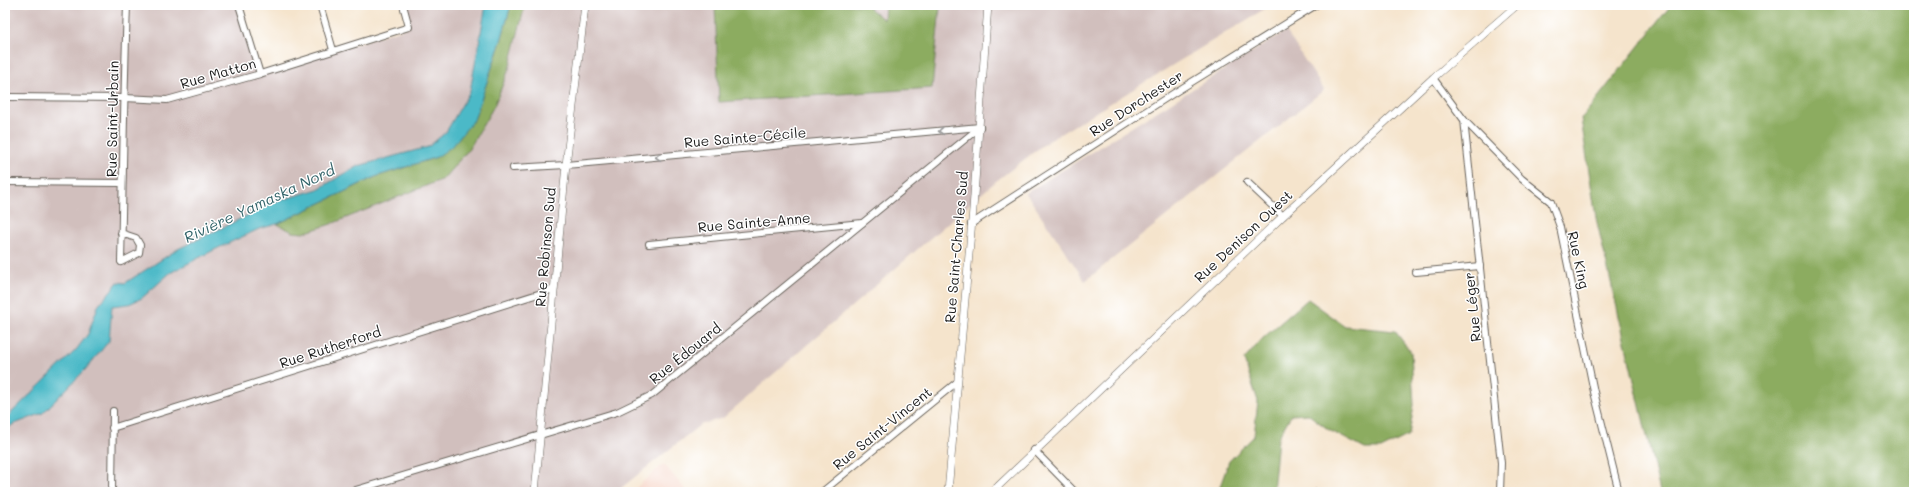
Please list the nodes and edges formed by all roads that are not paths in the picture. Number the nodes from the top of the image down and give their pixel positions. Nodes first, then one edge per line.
1 (127, 5) edge
2 (239, 5) edge
3 (320, 5) edge
4 (403, 5) edge
5 (585, 5) edge
6 (988, 5) edge
7 (1316, 5) edge
8 (1517, 5) edge
9 (333, 50) junction
10 (260, 74) junction
11 (1433, 78) junction
12 (5, 97) edge
13 (124, 98) junction
14 (1464, 120) junction
15 (980, 127) junction
16 (566, 165) junction
17 (513, 168) dead end
18 (5, 182) edge
19 (1247, 182) dead end
20 (122, 183) junction
21 (1283, 216) junction
22 (862, 223) junction
23 (971, 224) junction
24 (122, 233) junction
25 (649, 244) dead end
26 (1480, 266) junction
27 (1416, 272) dead end
28 (554, 289) junction
29 (957, 382) junction
30 (113, 412) dead end
31 (112, 428) junction
32 (541, 433) junction
33 (1034, 450) junction
34 (1072, 491) edge
35 (112, 492) edge
36 (349, 492) edge
37 (535, 492) edge
38 (822, 492) edge
39 (948, 492) edge
40 (992, 492) edge
41 (1318, 492) edge
42 (1341, 492) edge
43 (1500, 492) edge
44 (1619, 492) edge

1 - 13 street, Rue Saint-Urbain
2 - 10 street
3 - 9 street
4 - 9 street, Rue Matton
5 - 16 street, Rue Robinson Sud
6 - 15 street, Rue Saint-Charles Sud
7 - 23 street, Rue Dorchester
8 - 11 street, Rue Denison Ouest
9 - 10 street, Rue Matton
10 - 13 street, Rue Matton
11 - 14 street, Rue King
11 - 21 street, Rue Denison Ouest
12 - 13 street, Rue Matton
13 - 20 street, Rue Saint-Urbain
14 - 26 street, Rue Léger
14 - 44 street, Rue King
15 -> 16 street, Rue Sainte-Cécile
15 - 22 street, Rue Édouard
15 - 23 street, Rue Saint-Charles Sud
16 - 17 street, Rue Sainte-Cécile
16 - 28 street, Rue Robinson Sud
18 - 20 street
19 - 21 street
20 - 24 street, Rue Saint-Urbain
21 - 33 street, Rue Denison Ouest
22 - 25 street, Rue Sainte-Anne
22 - 32 street, Rue Édouard
23 - 29 street, Rue Saint-Charles Sud
24 - 24 street, Rue Saint-Urbain
26 - 27 street
26 - 43 street, Rue Léger
28 - 31 street, Rue Rutherford
28 - 32 street, Rue Robinson Sud
29 - 38 street, Rue Saint-Vincent
29 - 39 street, Rue Saint-Charles Sud
30 - 31 street
31 - 35 street
32 - 36 street, Rue Édouard
32 - 37 street, Rue Robinson Sud
33 - 34 street
33 - 40 street, Rue Denison Ouest
41 - 42 street

